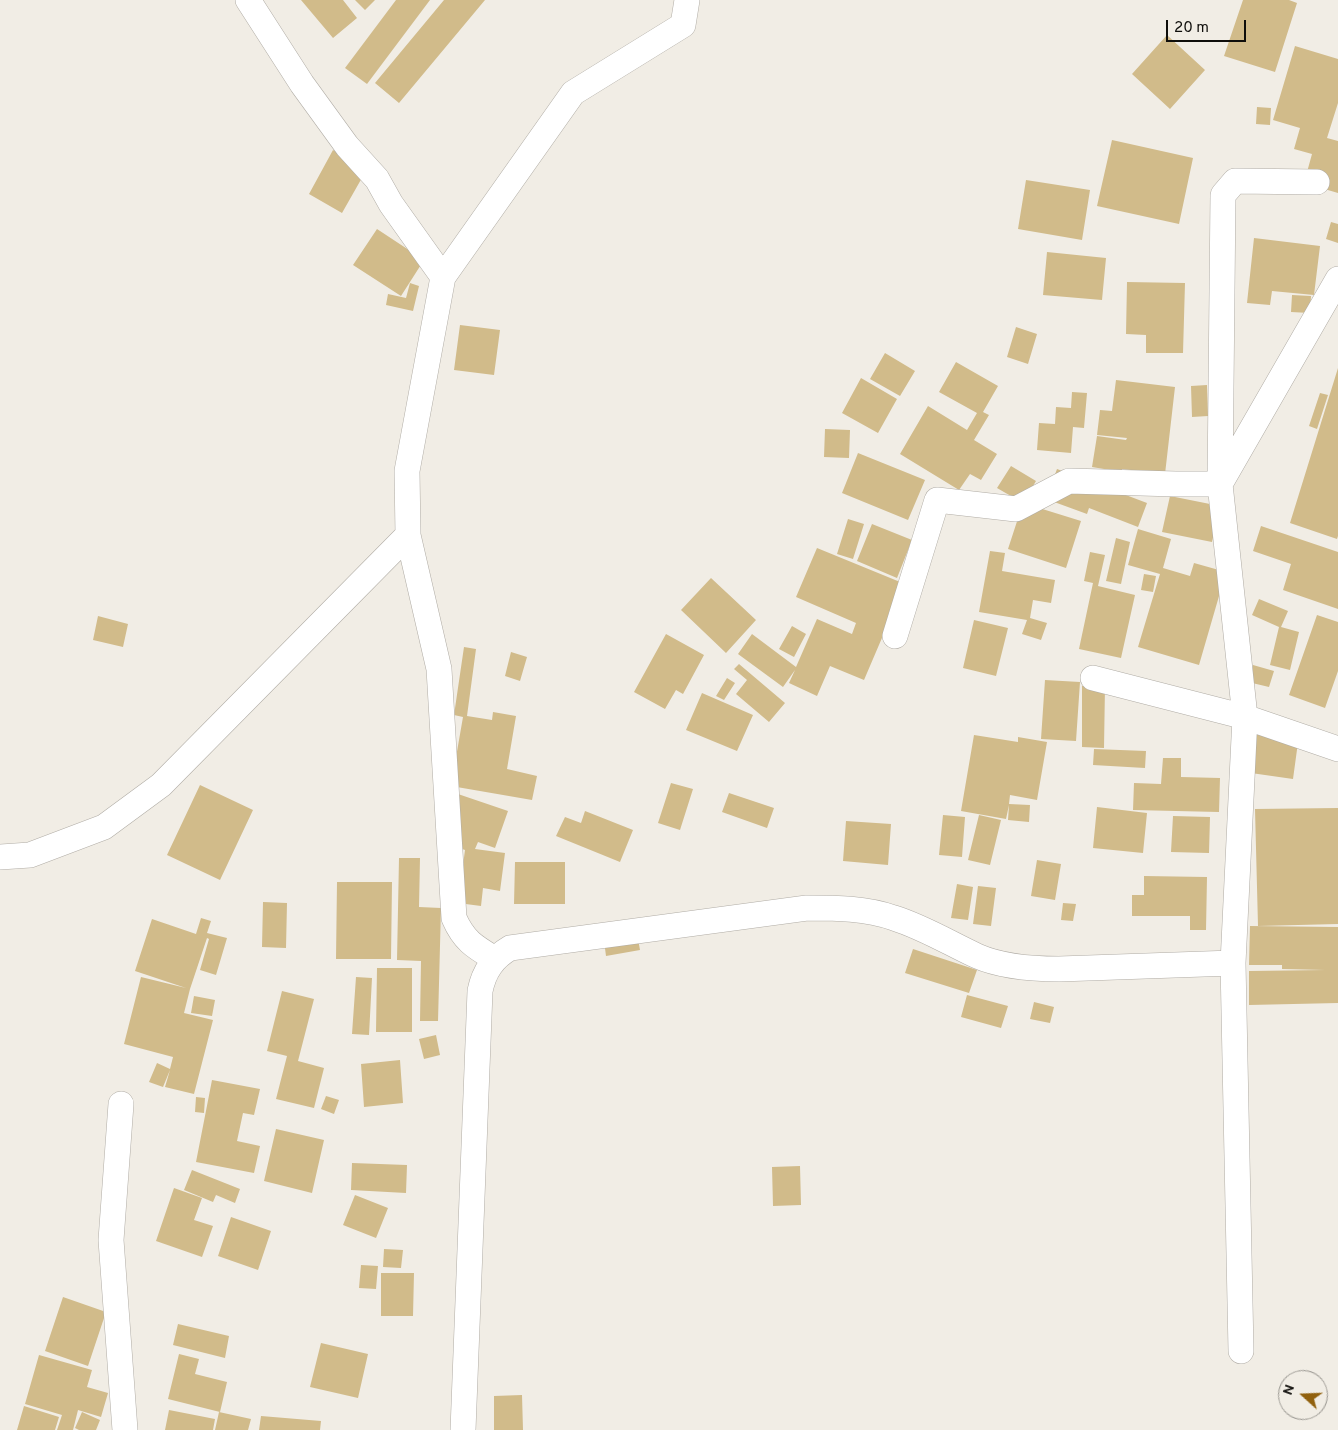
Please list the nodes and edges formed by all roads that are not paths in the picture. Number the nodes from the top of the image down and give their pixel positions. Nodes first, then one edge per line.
1 (248, 0) edge
2 (687, 0) edge
3 (1317, 182) dead end
4 (443, 277) junction
5 (1338, 279) edge
6 (1220, 484) junction
7 (408, 535) junction
8 (895, 636) dead end
9 (1093, 678) dead end
10 (1245, 717) junction
11 (1338, 749) edge
12 (0, 857) edge
13 (495, 960) junction
14 (1233, 963) junction
15 (121, 1104) dead end
16 (1241, 1351) dead end
17 (125, 1430) edge
18 (463, 1430) edge

1 - 4 street
2 - 4 street
3 - 6 street
4 - 7 street
5 - 6 street
6 - 8 street
6 - 10 street
7 - 12 street
7 - 13 street
9 - 10 street
10 - 11 street
10 - 14 street
13 - 14 street
13 - 18 street
14 - 16 street
15 - 17 street

